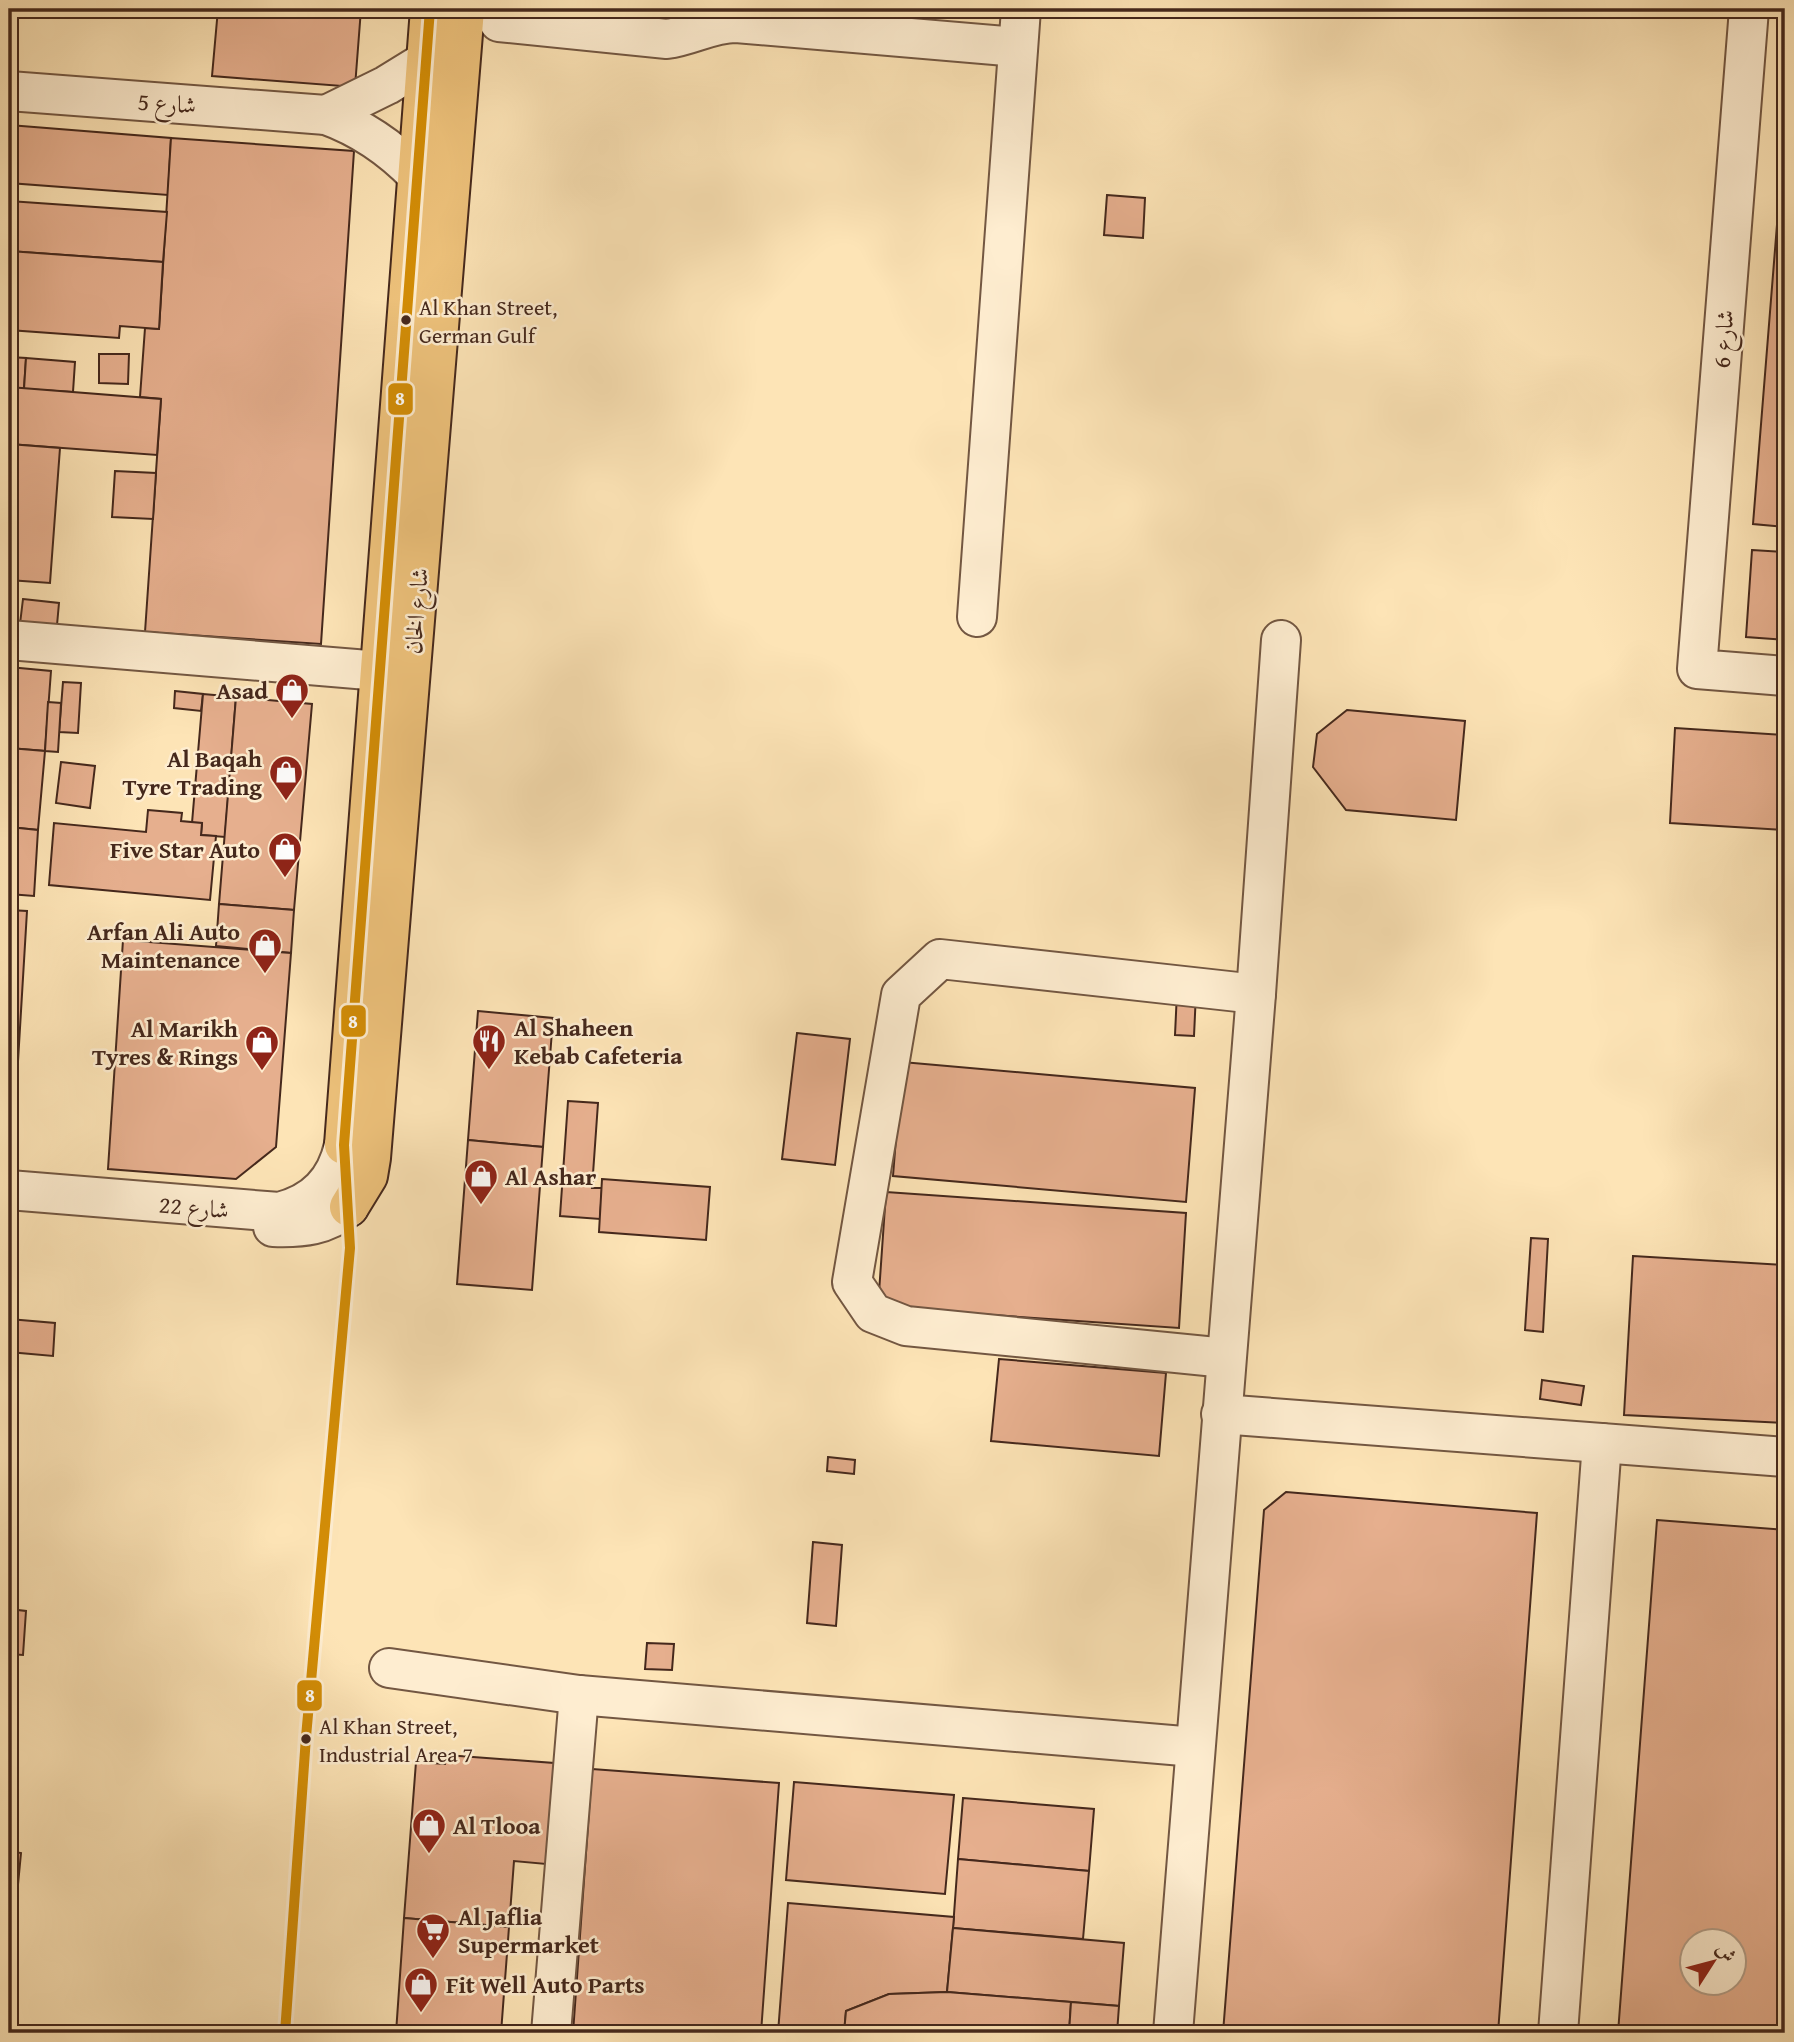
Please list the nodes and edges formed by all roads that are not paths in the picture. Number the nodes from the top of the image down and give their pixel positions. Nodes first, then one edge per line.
1 (430, 9) edge
2 (1021, 9) edge
3 (1749, 9) edge
4 (482, 15) edge
5 (1018, 47) junction
6 (426, 61) junction
7 (9, 91) edge
8 (326, 115) junction
9 (417, 174) junction
10 (976, 617) dead end
11 (9, 640) edge
12 (1281, 640) dead end
13 (380, 671) junction
14 (1785, 676) edge
15 (1256, 994) junction
16 (344, 1145) joint
17 (9, 1190) edge
18 (349, 1207) joint
19 (9, 1211) edge
20 (1226, 1358) junction
21 (1221, 1414) junction
22 (1602, 1443) junction
23 (1785, 1457) edge
24 (389, 1668) dead end
25 (579, 1696) junction
26 (1195, 1747) junction
27 (551, 2033) edge
28 (1173, 2033) edge
29 (1558, 2033) edge

1 - 6 main road, شارع الخان
2 - 5 street
3 - 14 street, شارع 6
4 - 5 street
4 - 18 main road, شارع الخان
5 - 10 street
6 - 8 street
6 - 9 main road, شارع الخان
7 - 8 street, شارع 5
8 - 9 street, شارع 5
9 - 13 main road, شارع الخان
11 - 13 street
12 - 15 street
13 - 16 main road, شارع الخان
15 - 20 street
15 - 20 street
16 - 17 street, شارع 22
18 - 19 street, شارع 22
20 - 21 street
21 - 22 street
21 - 26 street
22 - 23 street
22 - 29 street
24 - 25 street
25 - 26 street
25 - 27 street
26 - 28 street

